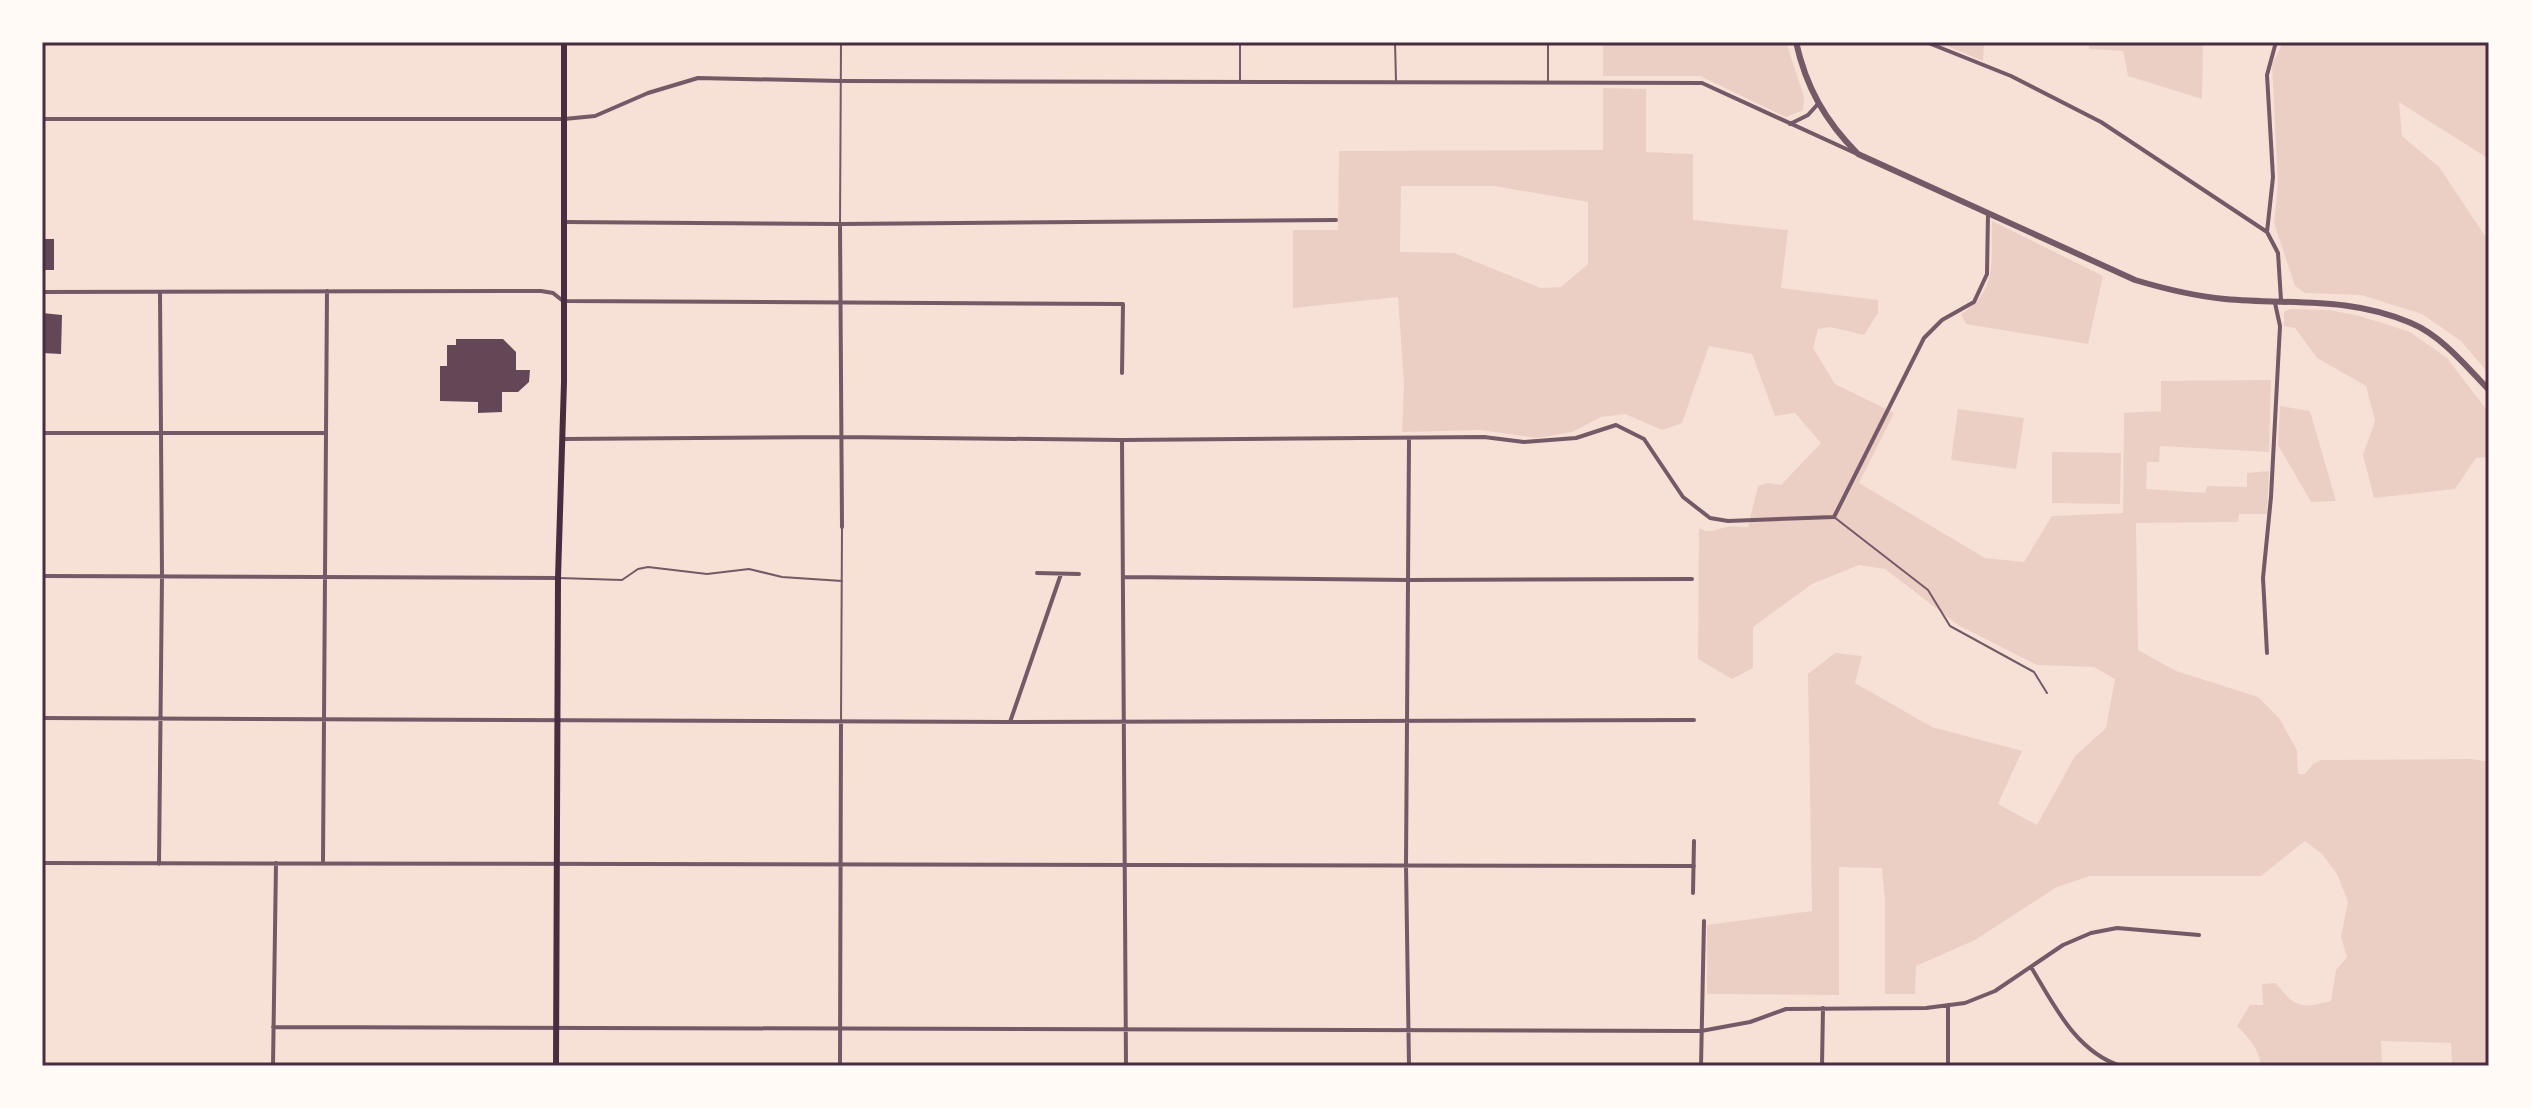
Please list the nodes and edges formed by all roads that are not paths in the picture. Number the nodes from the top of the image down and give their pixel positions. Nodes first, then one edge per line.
1 (564, 42) edge
2 (841, 42) edge
3 (1240, 42) edge
4 (1395, 42) edge
5 (1548, 42) edge
6 (1796, 42) edge
7 (1926, 42) edge
8 (2276, 42) edge
9 (841, 81) junction
10 (1548, 81) junction
11 (1240, 82) junction
12 (1396, 82) junction
13 (1817, 105) junction
14 (42, 119) edge
15 (564, 119) junction
16 (1790, 124) junction
17 (1858, 154) junction
18 (1988, 213) junction
19 (1336, 220) dead end
20 (564, 222) junction
21 (840, 224) junction
22 (2267, 232) junction
23 (327, 291) junction
24 (42, 292) edge
25 (160, 293) junction
26 (2278, 300) junction
27 (563, 301) junction
28 (841, 303) junction
29 (1122, 373) dead end
30 (2489, 390) edge
31 (42, 433) edge
32 (159, 433) junction
33 (324, 433) junction
34 (841, 437) junction
35 (563, 439) junction
36 (1122, 440) junction
37 (1409, 440) junction
38 (1834, 517) junction
39 (842, 527) joint
40 (1037, 573) dead end
41 (1061, 574) junction
42 (1079, 574) dead end
43 (162, 575) junction
44 (324, 575) junction
45 (42, 576) edge
46 (1124, 577) junction
47 (558, 578) junction
48 (1692, 579) dead end
49 (1408, 580) junction
50 (842, 581) junction
51 (2267, 653) dead end
52 (2047, 693) dead end
53 (42, 718) edge
54 (159, 719) junction
55 (324, 720) junction
56 (557, 720) junction
57 (1694, 720) dead end
58 (841, 721) junction
59 (1123, 721) junction
60 (1408, 721) junction
61 (1010, 722) junction
62 (1694, 841) dead end
63 (42, 863) edge
64 (276, 863) junction
65 (323, 863) junction
66 (159, 864) junction
67 (556, 865) junction
68 (841, 865) junction
69 (1406, 865) junction
70 (1123, 866) junction
71 (1694, 866) junction
72 (1693, 893) dead end
73 (1704, 921) dead end
74 (2199, 935) dead end
75 (2031, 967) junction
76 (1948, 1005) junction
77 (1823, 1008) junction
78 (273, 1027) junction
79 (556, 1029) junction
80 (841, 1029) junction
81 (1409, 1030) junction
82 (1126, 1031) junction
83 (1701, 1031) junction
84 (273, 1066) edge
85 (556, 1066) edge
86 (840, 1066) edge
87 (1126, 1066) edge
88 (1409, 1066) edge
89 (1701, 1066) edge
90 (1822, 1066) edge
91 (1948, 1066) edge
92 (2121, 1066) edge

1 - 15 main road
2 - 9 lane
3 - 11 lane
4 - 12 lane
5 - 10 lane
6 - 13 street
7 - 22 street
8 - 22 street
9 - 11 street
9 - 15 street
9 - 21 lane
10 - 12 street
10 - 16 street
11 - 12 street
13 - 16 street
13 - 17 street
14 - 15 street
15 - 20 main road
16 - 17 street
17 - 18 street
18 - 26 street
18 - 38 street
19 - 21 street
20 - 21 street
20 - 27 main road
21 - 28 street
22 - 26 street
23 - 25 street
23 - 27 street
23 - 33 street
24 - 25 street
25 - 32 street
26 - 30 street
26 - 51 street
27 - 28 street
27 - 35 main road
28 - 29 street
28 - 34 street
31 - 32 street
32 - 33 street
32 - 43 street
33 - 44 street
34 - 35 street
34 - 36 street
34 - 39 street
35 - 47 main road
36 - 37 street
36 - 46 street
37 - 38 street
37 - 49 street
38 - 52 lane
39 - 50 lane
40 - 41 street
41 - 42 street
41 - 61 street
43 - 44 street
43 - 45 street
43 - 54 street
44 - 47 street
44 - 55 street
46 - 49 street
46 - 59 street
47 - 50 lane
47 - 56 main road
48 - 49 street
49 - 60 street
50 - 58 lane
53 - 54 street
54 - 55 street
54 - 66 street
55 - 56 street
55 - 65 street
56 - 58 street
56 - 67 main road
57 - 60 street
58 - 61 street
58 - 68 street
59 - 60 street
59 - 61 street
59 - 70 street
60 - 69 street
62 - 71 street
63 - 66 street
64 - 65 street
64 - 66 street
64 - 78 street
65 - 67 street
67 - 68 street
67 - 79 main road
68 - 70 street
68 - 80 street
69 - 70 street
69 - 71 street
69 - 81 street
70 - 82 street
71 - 72 street
73 - 83 street
74 - 75 street
75 - 76 street
75 - 92 street
76 - 77 street
76 - 91 street
77 - 83 street
77 - 90 street
78 - 79 street
78 - 84 street
79 - 80 street
79 - 85 main road
80 - 82 street
80 - 86 street
81 - 82 street
81 - 83 street
81 - 88 street
82 - 87 street
83 - 89 street

